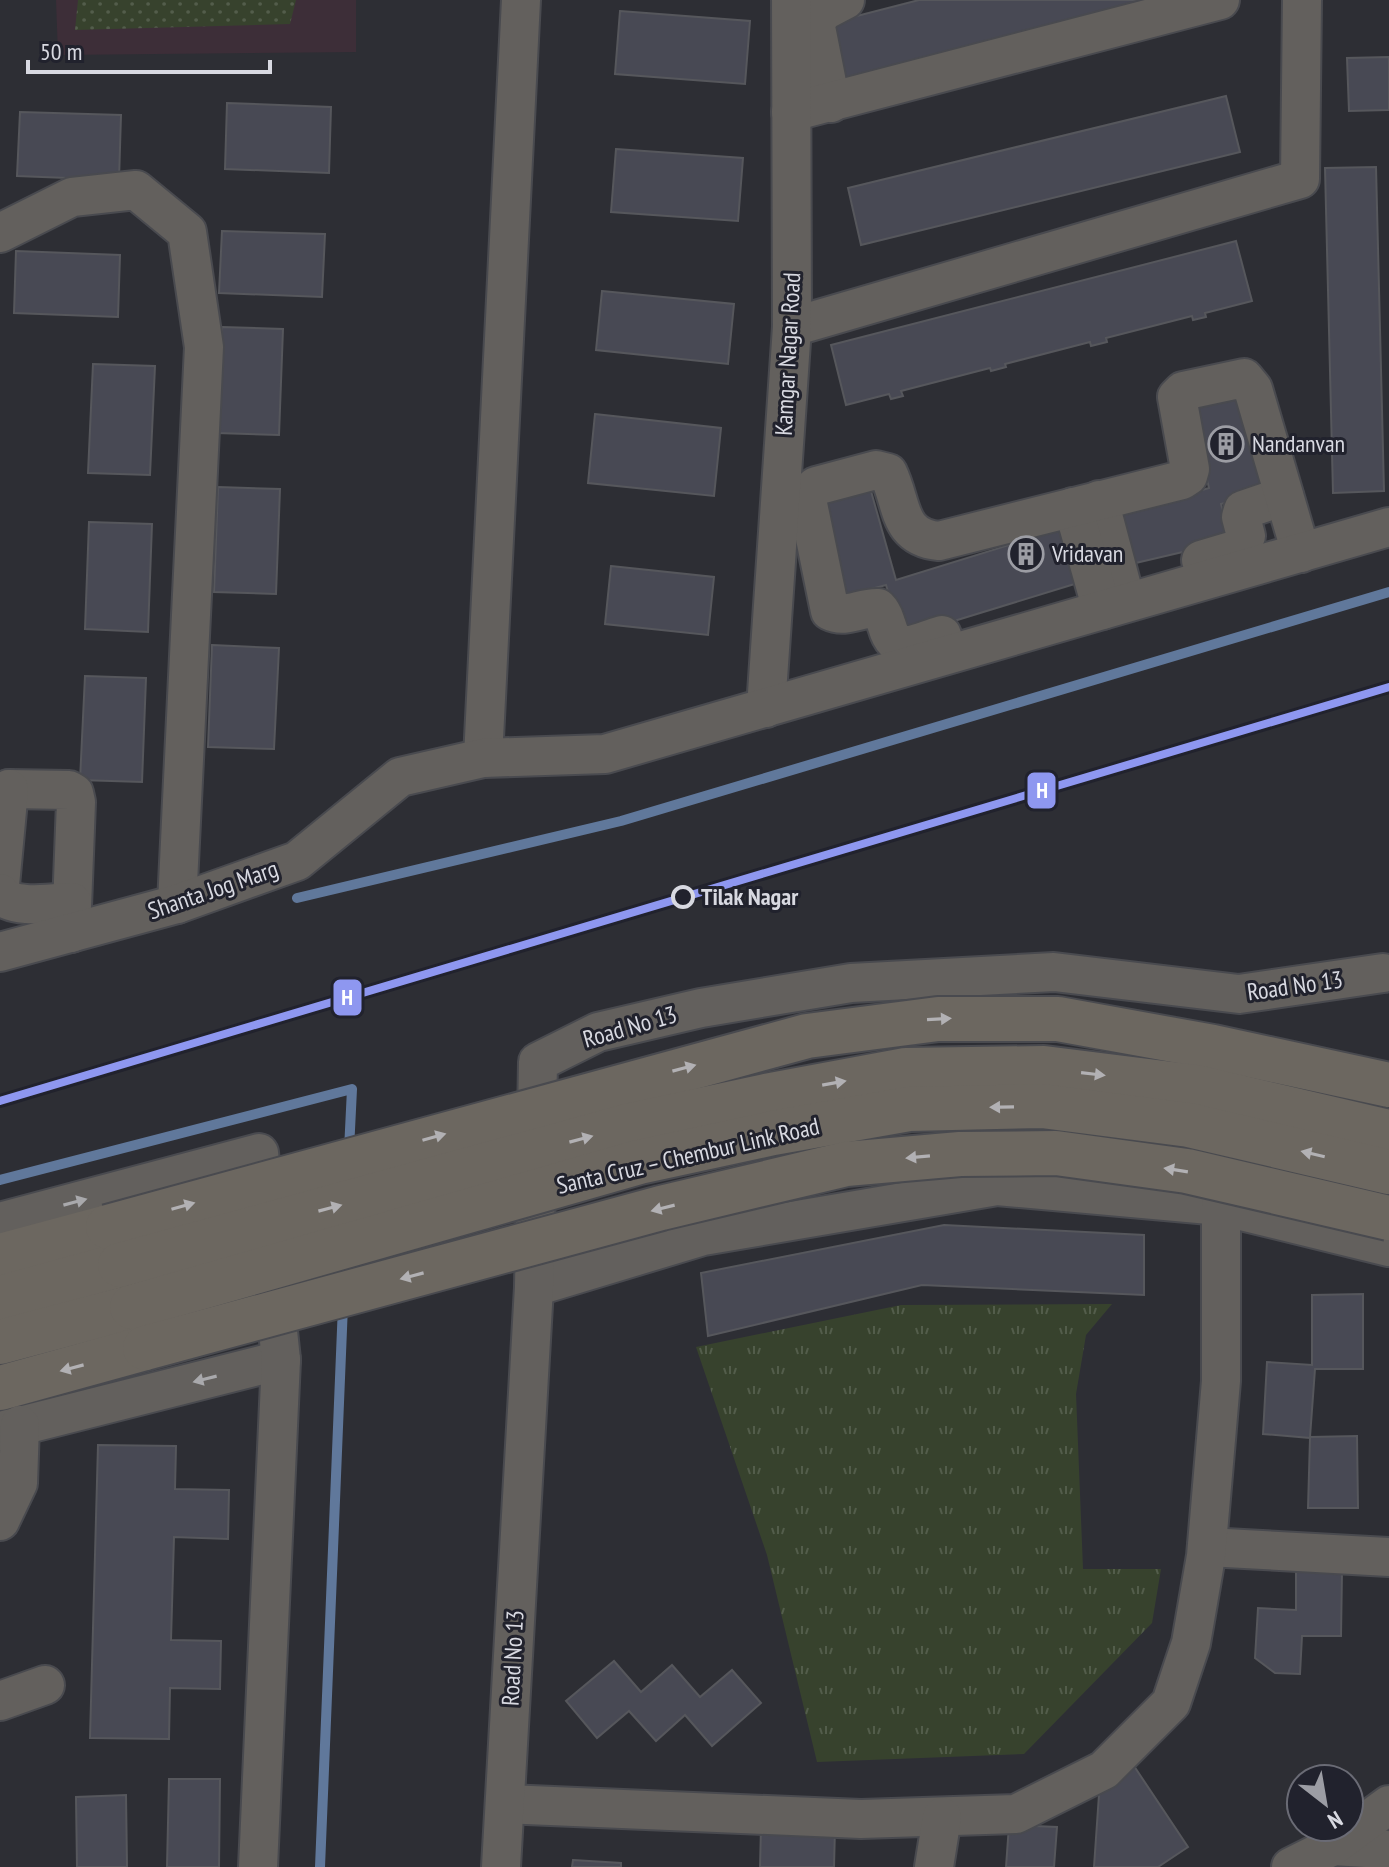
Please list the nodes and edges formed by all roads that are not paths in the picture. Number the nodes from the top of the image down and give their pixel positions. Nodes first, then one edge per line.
1 (521, 0) edge
2 (791, 0) edge
3 (845, 0) edge
4 (1220, 0) edge
5 (1302, 0) edge
6 (831, 103) junction
7 (791, 112) junction
8 (0, 233) edge
9 (792, 327) junction
10 (1284, 496) junction
11 (1086, 504) junction
12 (1389, 527) edge
13 (1301, 553) junction
14 (819, 561) junction
15 (775, 570) junction
16 (1191, 573) junction
17 (1112, 596) junction
18 (944, 645) junction
19 (766, 708) junction
20 (483, 758) junction
21 (5, 792) edge
22 (0, 885) edge
23 (0, 893) edge
24 (177, 904) junction
25 (71, 918) junction
26 (0, 952) edge
27 (1383, 973) dead end
28 (1389, 1085) edge
29 (1389, 1132) edge
30 (1389, 1172) edge
31 (1221, 1206) junction
32 (1389, 1218) edge
33 (0, 1222) edge
34 (114, 1246) junction
35 (1389, 1247) edge
36 (0, 1256) edge
37 (534, 1287) junction
38 (0, 1298) edge
39 (0, 1342) edge
40 (281, 1360) junction
41 (0, 1388) edge
42 (10, 1428) edge
43 (0, 1521) edge
44 (1207, 1547) junction
45 (1389, 1557) edge
46 (45, 1685) dead end
47 (0, 1701) edge
48 (505, 1804) junction
49 (1389, 1805) edge
50 (942, 1817) junction
51 (1333, 1846) junction
52 (1389, 1854) edge
53 (258, 1867) edge
54 (501, 1867) edge
55 (934, 1867) edge
56 (1291, 1867) edge

1 - 20 street
2 - 7 street, Kamgar Nagar Road
3 - 6 street
4 - 6 street
5 - 9 street
6 - 7 street
7 - 9 street, Kamgar Nagar Road
8 - 24 street
9 - 15 street, Kamgar Nagar Road
10 - 11 street
10 - 13 street
10 - 16 street
11 - 14 street
11 - 17 street
12 - 13 street
13 - 16 street
14 - 15 street
14 - 18 street
15 - 19 street, Kamgar Nagar Road
16 - 17 street
17 - 18 street
18 - 19 street
19 - 20 street
20 - 24 street, Shanta Jog Marg
21 - 22 street
21 - 25 street
23 - 25 street
24 - 25 street, Shanta Jog Marg
25 - 26 street, Shanta Jog Marg
27 - 37 street, Road No 13
34 -> 28 highway, bridge
34 -> 29 highway, Santa Cruz – Chembur Link Road, bridge
30 -> 39 highway, Santa Cruz – Chembur Link Road, bridge
31 - 35 street
31 - 37 street
31 - 44 street
32 -> 41 highway, bridge
33 -> 40 street
34 - 36 highway
34 - 38 highway, Santa Cruz – Chembur Link Road
37 - 48 street, Road No 13
40 -> 42 street
40 - 53 street
42 - 43 street
44 - 45 street
44 - 50 street
46 - 47 street
48 - 50 street
48 - 54 street, Road No 13
49 - 51 street
50 - 55 street
51 - 52 street
51 - 56 street

